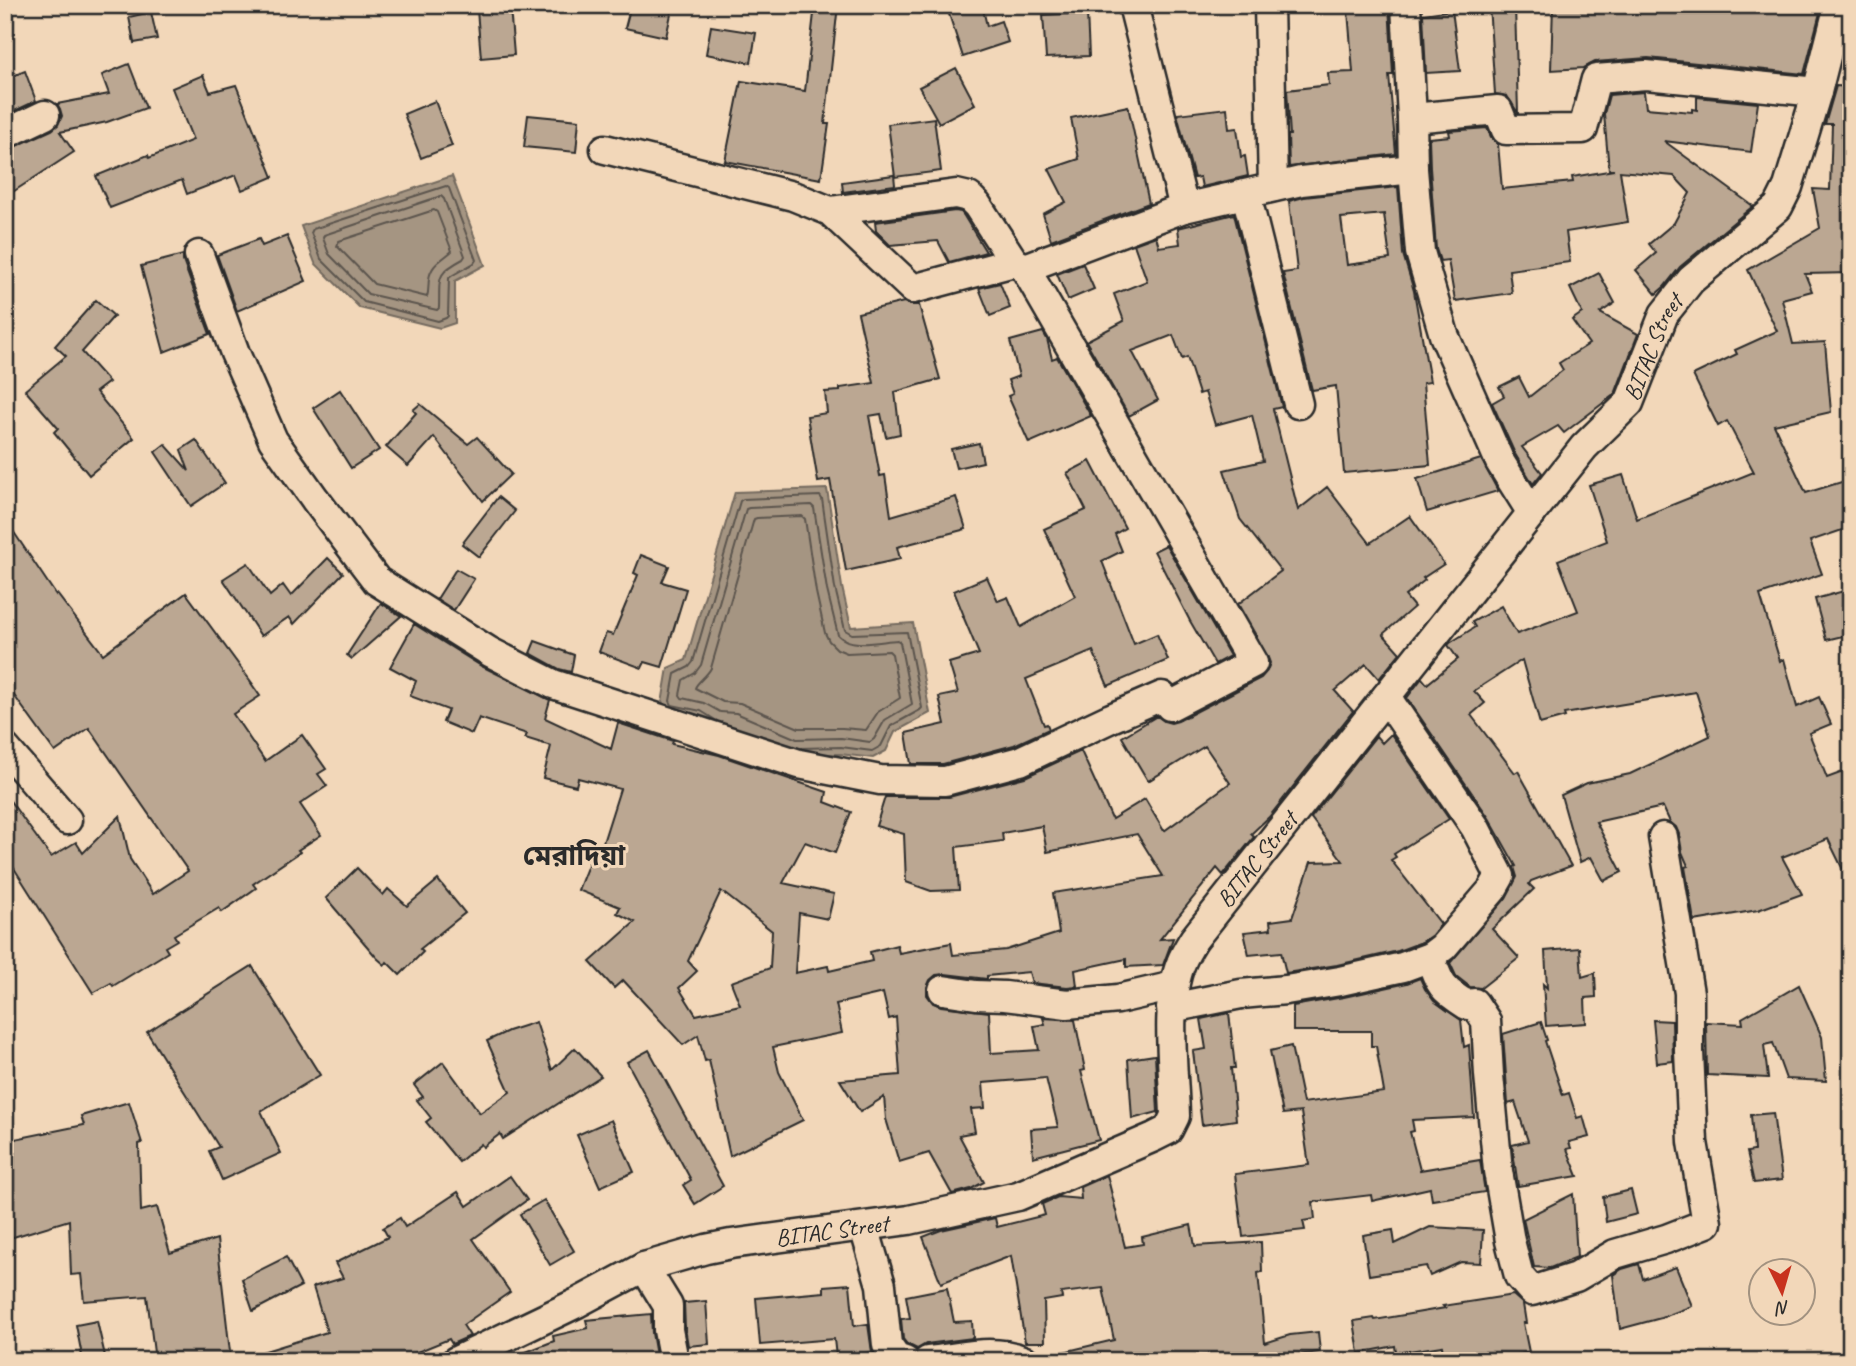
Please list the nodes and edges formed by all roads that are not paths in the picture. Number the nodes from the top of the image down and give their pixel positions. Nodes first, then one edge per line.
1 (1133, 5) edge
2 (1269, 5) edge
3 (1406, 5) edge
4 (1839, 5) edge
5 (1817, 92) junction
6 (45, 115) dead end
7 (1412, 118) junction
8 (5, 134) edge
9 (605, 149) dead end
10 (1413, 169) junction
11 (1273, 187) junction
12 (1246, 194) junction
13 (1184, 208) junction
14 (830, 211) junction
15 (199, 255) dead end
16 (1019, 265) junction
17 (1298, 404) dead end
18 (1532, 513) junction
19 (1385, 697) junction
20 (5, 748) edge
21 (67, 820) dead end
22 (1663, 837) dead end
23 (1430, 957) junction
24 (943, 990) dead end
25 (1173, 997) junction
26 (864, 1227) junction
27 (644, 1267) junction
28 (456, 1361) edge
29 (674, 1361) edge
30 (905, 1361) edge
31 (928, 1361) edge
32 (1025, 1361) edge

1 - 13 street
2 - 11 street
3 - 7 street
4 - 5 street, BITAC Street
5 - 7 street
5 - 18 street, BITAC Street
6 - 8 street
7 - 10 street
9 - 14 street
10 - 11 street
10 - 18 street
11 - 12 street
12 - 13 street
12 - 17 street
13 - 16 street
14 - 16 street
14 - 16 street
15 - 16 street
18 - 19 street, BITAC Street
19 - 23 street
19 - 25 street, BITAC Street
20 - 21 street
22 - 23 street
23 - 25 street
24 - 25 street
25 - 26 street, BITAC Street
26 - 27 street, BITAC Street
26 - 30 street
27 - 28 street, BITAC Street
27 - 29 street
31 - 32 street

